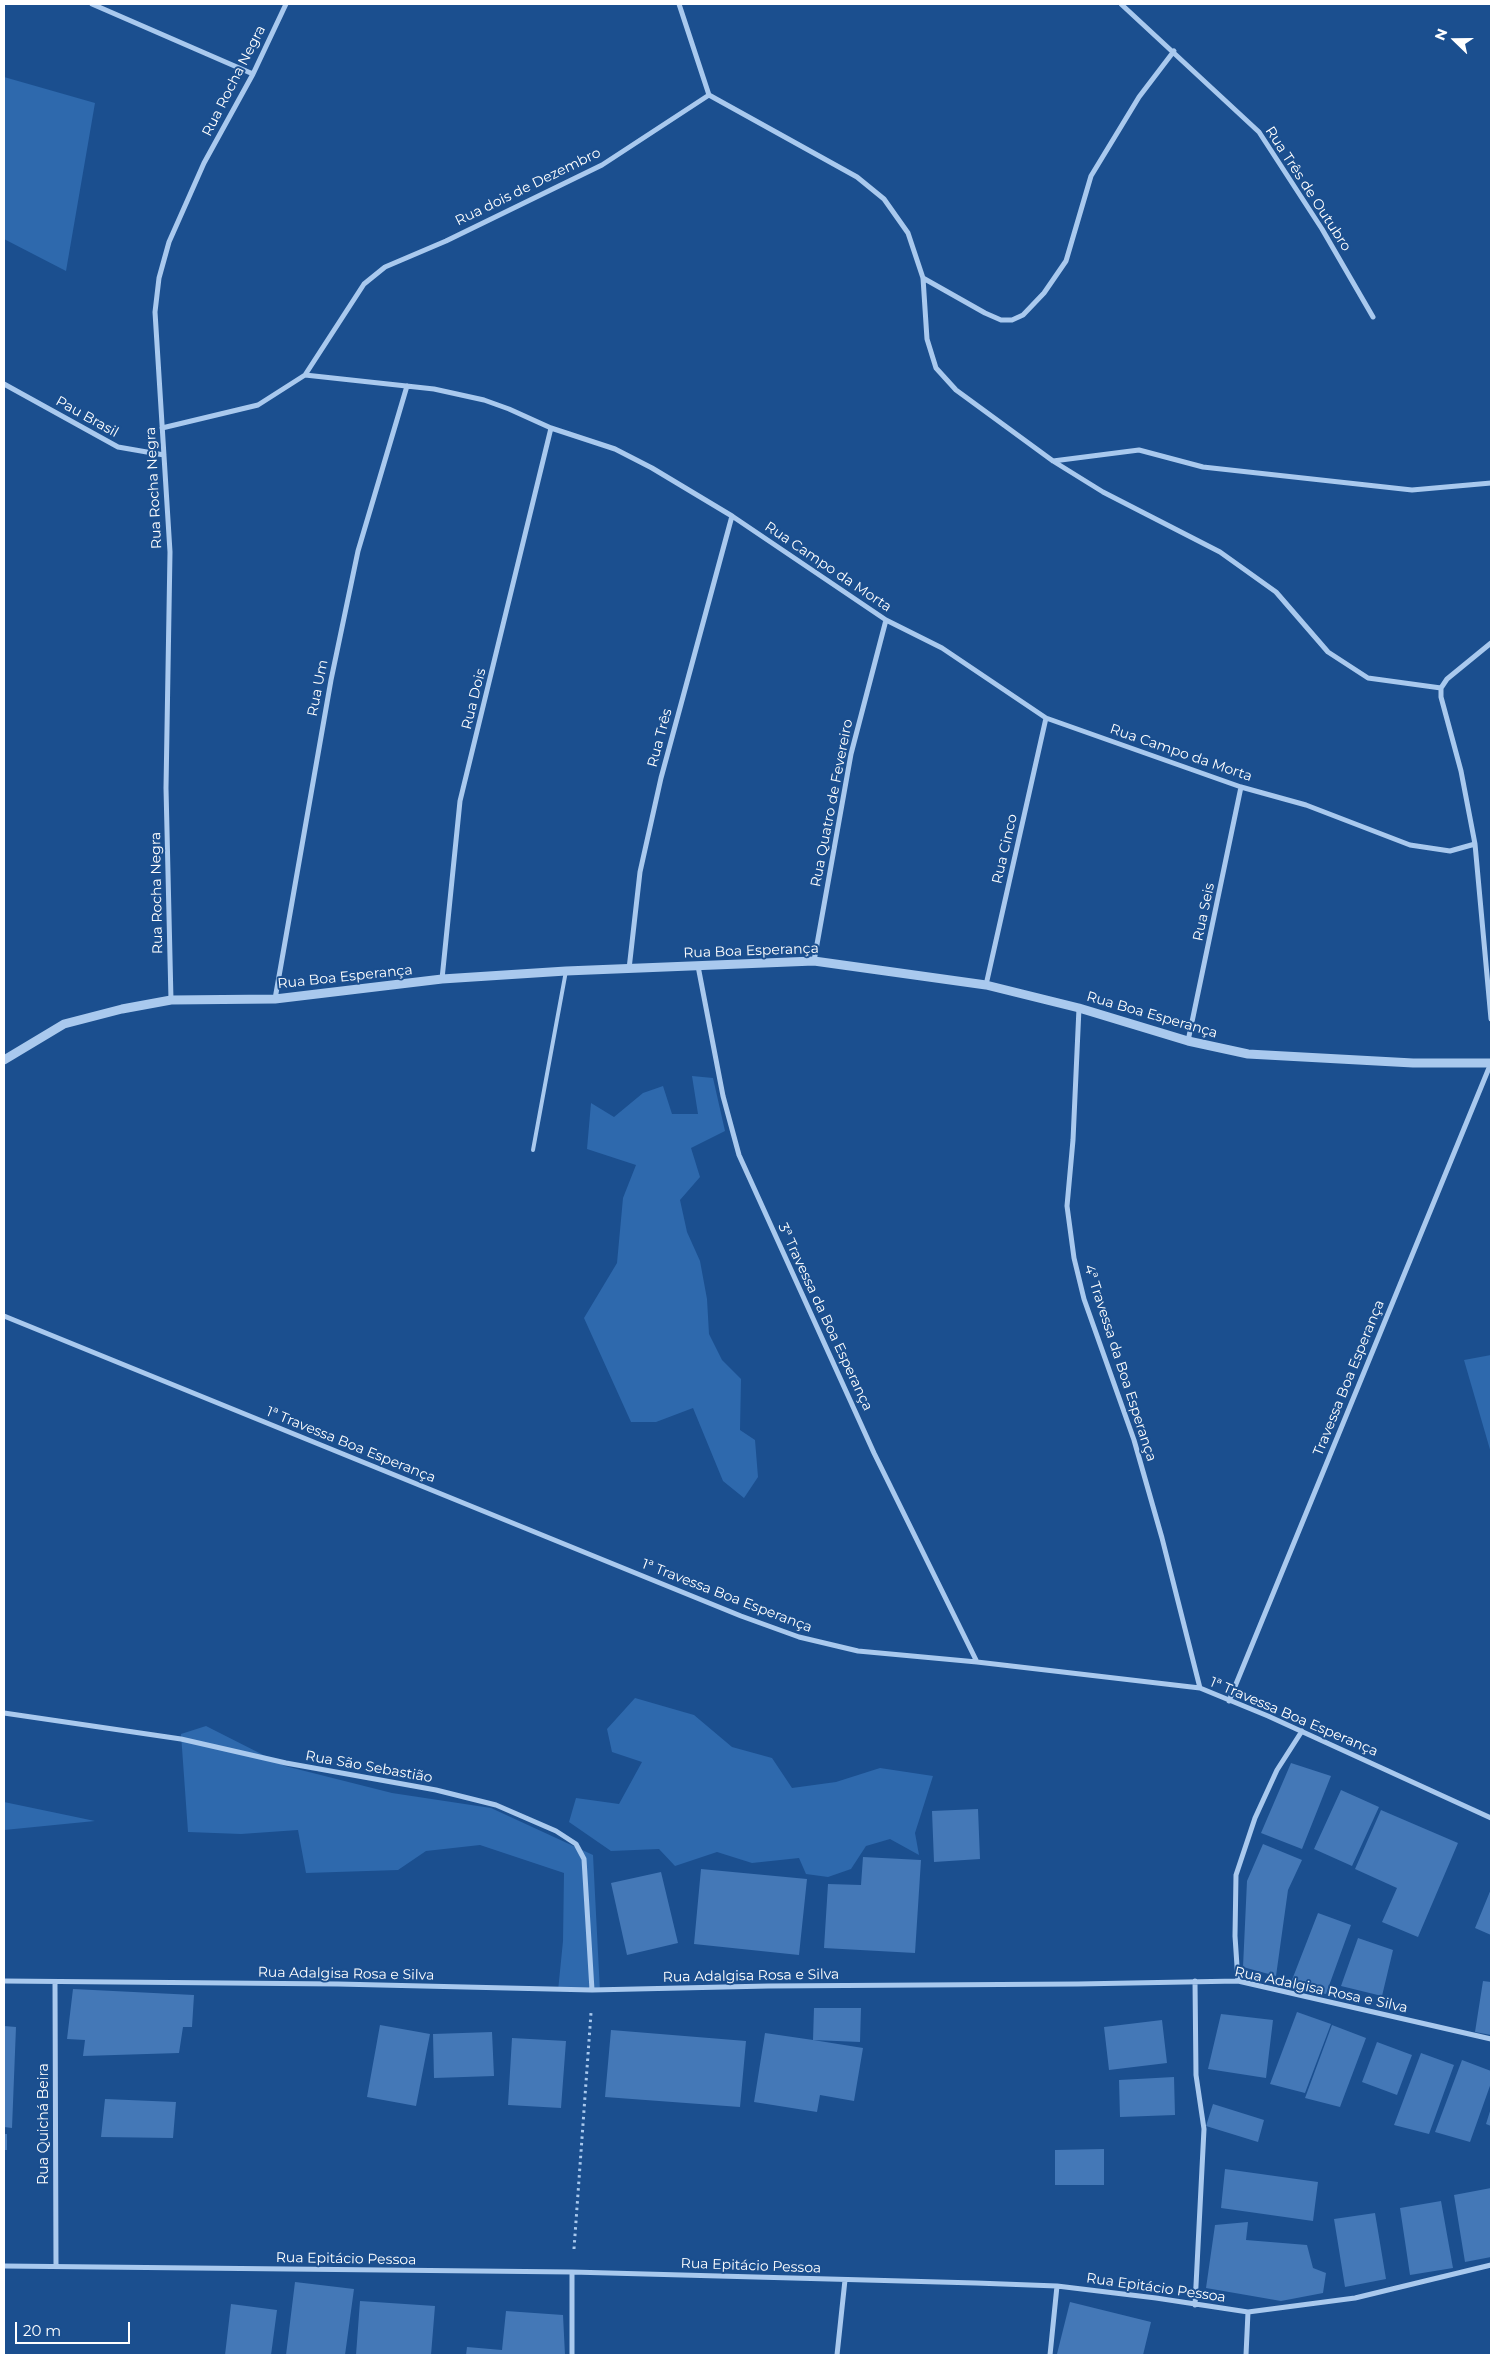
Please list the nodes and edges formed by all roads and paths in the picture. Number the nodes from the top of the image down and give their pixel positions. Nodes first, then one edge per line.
1 (92, 4) edge
2 (286, 4) edge
3 (679, 4) edge
4 (1121, 4) edge
5 (1174, 51) junction
6 (253, 74) junction
7 (709, 94) junction
8 (923, 278) junction
9 (1373, 317) dead end
10 (305, 375) junction
11 (4, 384) edge
12 (407, 386) junction
13 (162, 428) junction
14 (551, 428) junction
15 (164, 455) junction
16 (1053, 461) junction
17 (1491, 483) edge
18 (732, 516) junction
19 (886, 620) junction
20 (1491, 643) edge
21 (1442, 688) junction
22 (1046, 718) junction
23 (1241, 787) junction
24 (1475, 844) junction
25 (814, 961) junction
26 (698, 966) junction
27 (629, 970) junction
28 (566, 972) junction
29 (442, 980) junction
30 (986, 985) junction
31 (275, 999) junction
32 (171, 1000) junction
33 (1079, 1008) junction
34 (1491, 1019) edge
35 (1188, 1041) junction
36 (4, 1060) edge
37 (1491, 1062) edge
38 (533, 1150) dead end
39 (4, 1316) edge
40 (977, 1662) junction
41 (1200, 1688) junction
42 (1229, 1701) junction
43 (4, 1713) edge
44 (1302, 1731) junction
45 (1491, 1818) edge
46 (4, 1981) edge
47 (1195, 1981) junction
48 (1238, 1981) junction
49 (55, 1982) junction
50 (592, 1990) junction
51 (1491, 2039) edge
52 (1491, 2265) edge
53 (4, 2266) edge
54 (56, 2266) junction
55 (572, 2272) junction
56 (845, 2280) junction
57 (1057, 2286) junction
58 (1195, 2305) junction
59 (1248, 2312) junction
60 (572, 2355) edge
61 (837, 2355) edge
62 (1050, 2355) edge
63 (1246, 2355) edge

1 - 6 street
2 - 6 street, Rua Rocha Negra
3 - 7 street
4 - 5 street, Rua Três de Outubro
5 - 8 street
5 - 9 street, Rua Três de Outubro
6 - 13 street, Rua Rocha Negra
7 - 8 street
7 - 10 street, Rua dois de Dezembro
8 - 16 street
10 - 12 street, Rua Campo da Morta
10 - 13 street
11 - 15 street, Pau Brasil
12 - 14 street, Rua Campo da Morta
12 - 31 street, Rua Um
13 - 15 street, Rua Rocha Negra
14 - 18 street, Rua Campo da Morta
14 - 29 street, Rua Dois
15 - 32 street, Rua Rocha Negra
16 - 17 street
16 - 21 street
18 - 19 street, Rua Campo da Morta
18 - 27 street, Rua Três
19 - 22 street, Rua Campo da Morta
19 - 25 street, Rua Quatro de Fevereiro
20 - 21 street
21 - 24 street
22 - 23 street, Rua Campo da Morta
22 - 30 street, Rua Cinco
23 - 24 street, Rua Campo da Morta
23 - 35 street, Rua Seis
24 - 34 street
25 - 26 street, Rua Boa Esperança
25 - 30 street, Rua Boa Esperança
26 - 27 street, Rua Boa Esperança
26 - 40 street, 3ª Travessa da Boa Esperança
27 - 28 street, Rua Boa Esperança
28 - 29 street, Rua Boa Esperança
28 - 38 lane
29 - 31 street, Rua Boa Esperança
30 - 33 street, Rua Boa Esperança
31 - 32 street, Rua Boa Esperança
32 - 36 street, Rua Boa Esperança
33 - 35 street, Rua Boa Esperança
33 - 41 street, 4ª Travessa da Boa Esperança
35 - 37 street, Rua Boa Esperança
37 - 42 street, Travessa Boa Esperança
39 - 40 street, 1ª Travessa Boa Esperança
40 - 41 street, 1ª Travessa Boa Esperança
41 - 42 street, 1ª Travessa Boa Esperança
42 - 44 street, 1ª Travessa Boa Esperança
43 - 50 street, Rua São Sebastião
44 - 45 street, 1ª Travessa Boa Esperança
44 - 48 street
46 - 49 street, Rua Adalgisa Rosa e Silva
47 - 48 street, Rua Adalgisa Rosa e Silva
47 - 50 street, Rua Adalgisa Rosa e Silva
47 - 58 street
48 - 51 street, Rua Adalgisa Rosa e Silva
49 - 50 street, Rua Adalgisa Rosa e Silva
49 - 54 street, Rua Quichá Beira
50 - 55 path
52 - 59 street, Rua Epitácio Pessoa
53 - 54 street, Rua Epitácio Pessoa
54 - 55 street, Rua Epitácio Pessoa
55 - 56 street, Rua Epitácio Pessoa
55 - 60 street
56 - 57 street, Rua Epitácio Pessoa
56 - 61 street
57 - 58 street, Rua Epitácio Pessoa
57 - 62 street
58 - 59 street, Rua Epitácio Pessoa
59 - 63 street

